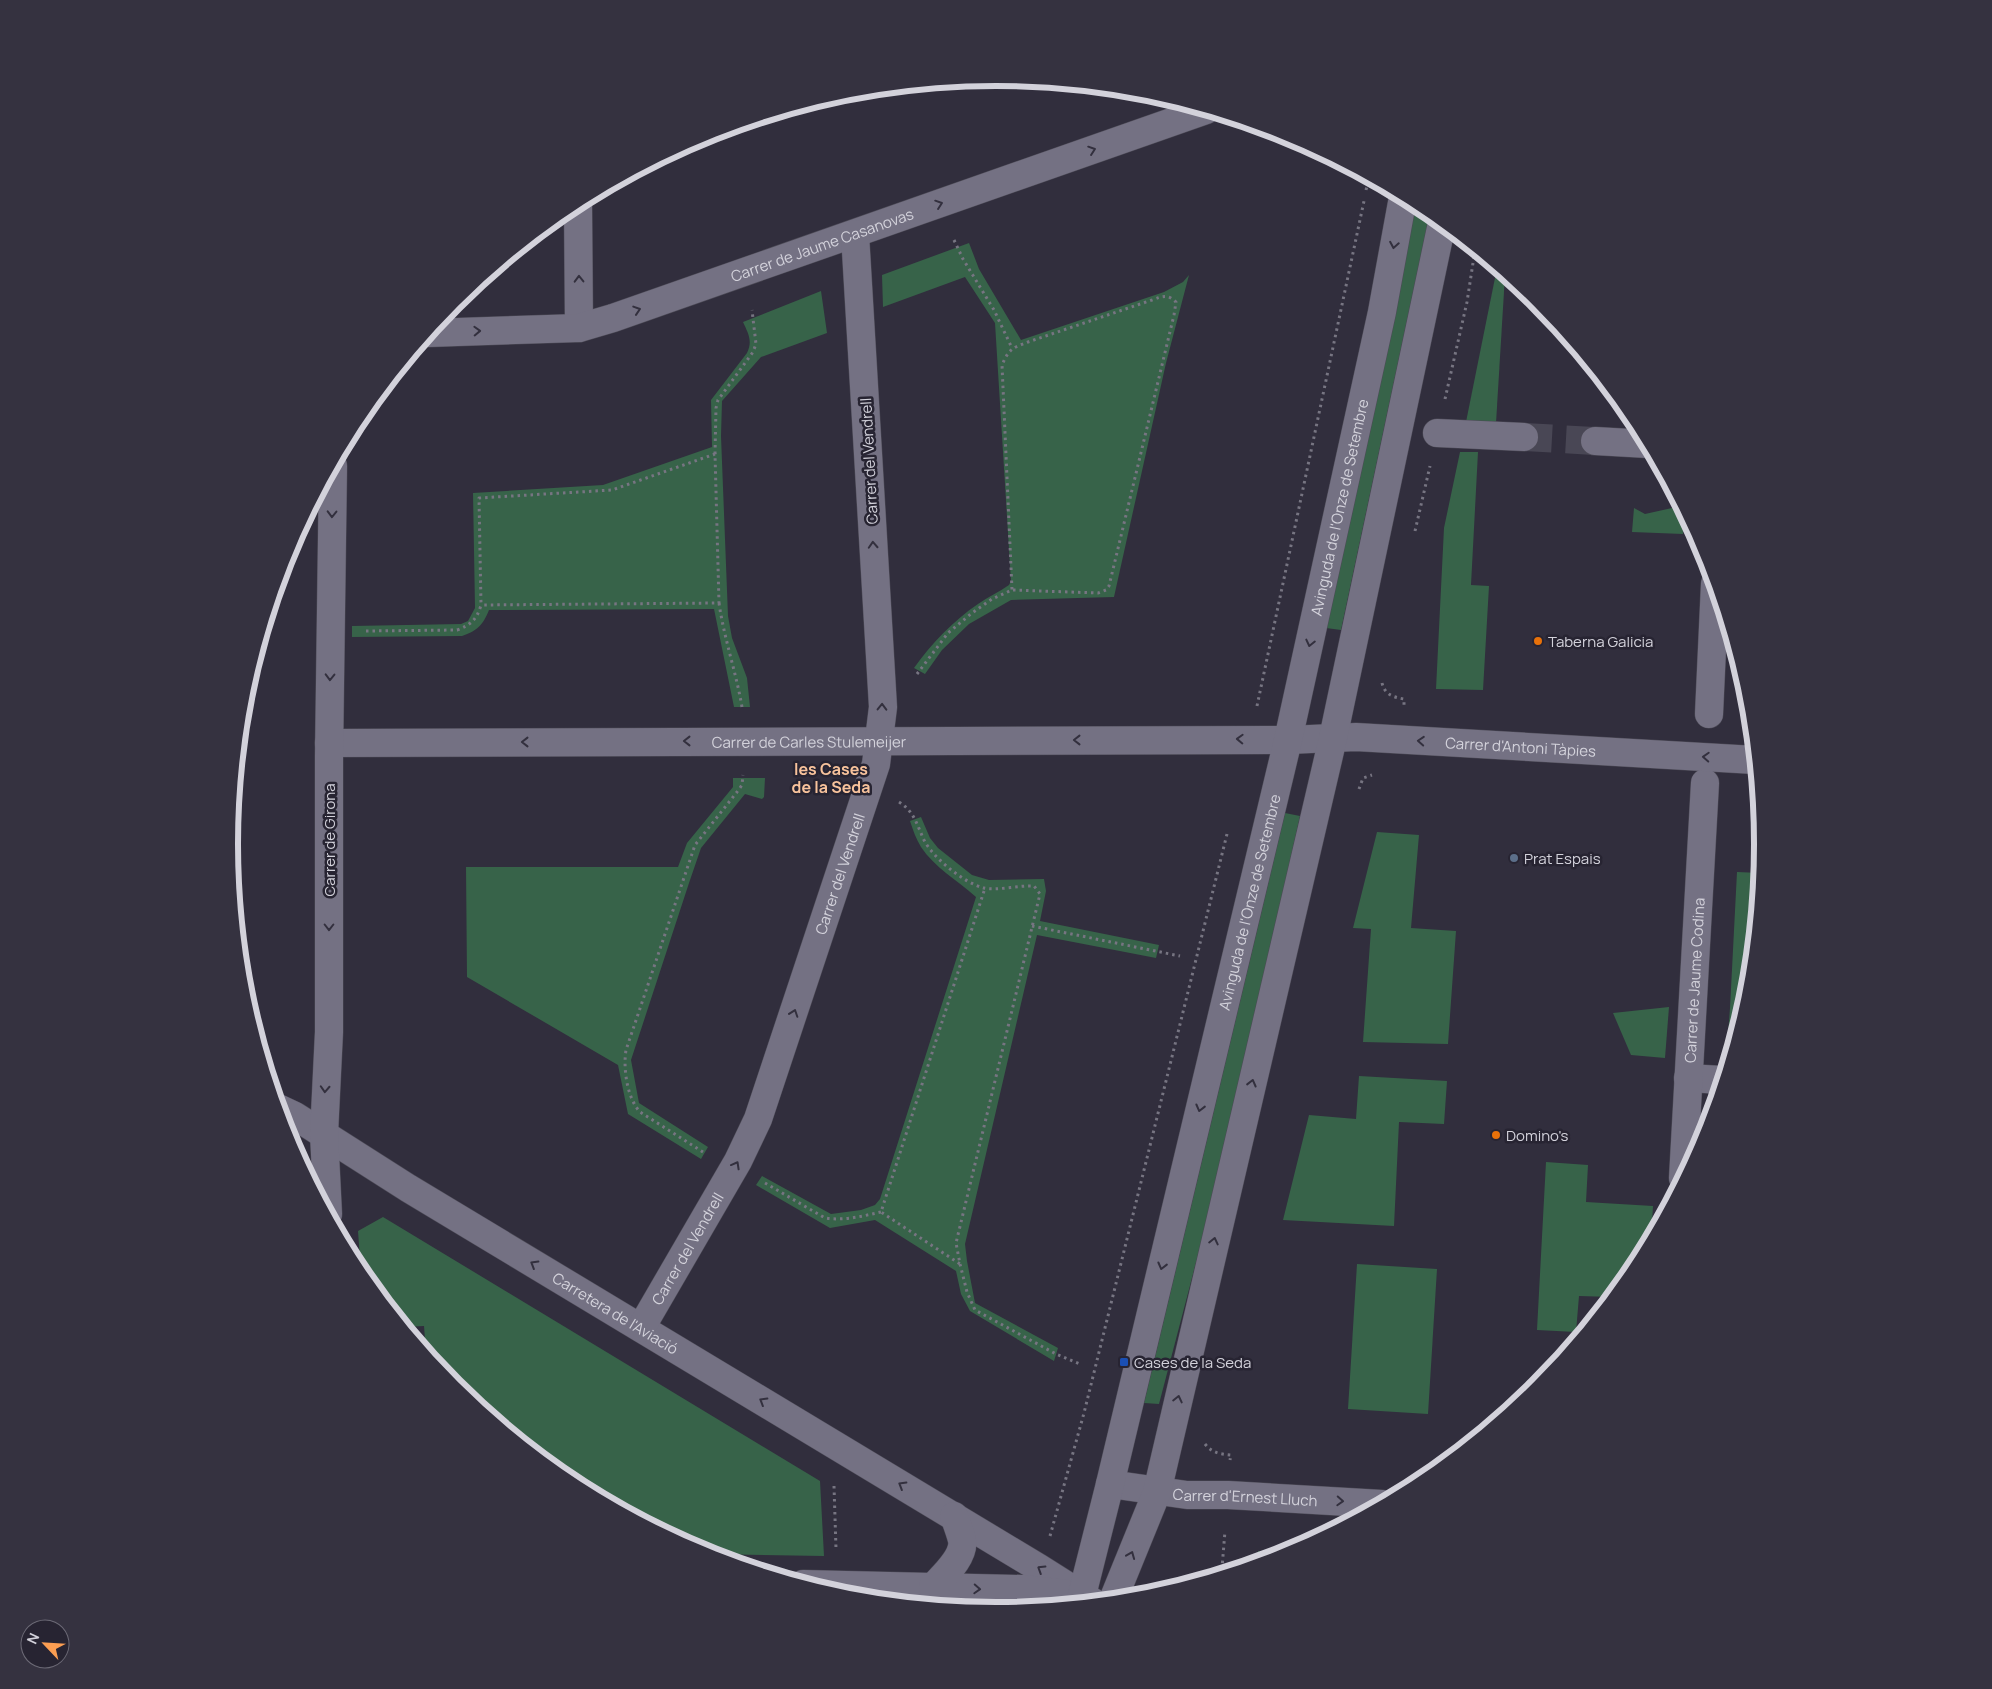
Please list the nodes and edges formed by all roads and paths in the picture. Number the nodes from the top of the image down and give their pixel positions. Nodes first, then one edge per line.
1 (1197, 113) edge
2 (1368, 184) edge
3 (1402, 204) edge
4 (578, 212) edge
5 (1440, 231) edge
6 (855, 234) junction
7 (954, 240) dead end
8 (752, 310) dead end
9 (579, 328) junction
10 (437, 333) edge
11 (1012, 348) junction
12 (1437, 434) dead end
13 (1524, 438) tunnel mouth
14 (1595, 442) tunnel mouth
15 (1639, 444) edge
16 (715, 454) junction
17 (333, 477) edge
18 (1012, 590) junction
19 (1714, 602) edge
20 (719, 603) junction
21 (480, 605) junction
22 (362, 632) dead end
23 (919, 670) dead end
24 (1381, 680) dead end
25 (1397, 697) dead end
26 (742, 712) dead end
27 (1709, 714) dead end
28 (1332, 738) junction
29 (1250, 740) junction
30 (1288, 740) junction
31 (879, 741) junction
32 (329, 743) junction
33 (1749, 760) edge
34 (743, 772) dead end
35 (1378, 775) dead end
36 (1705, 783) dead end
37 (1358, 791) dead end
38 (893, 800) dead end
39 (1229, 826) dead end
40 (985, 888) junction
41 (1032, 926) junction
42 (1180, 956) dead end
43 (1688, 1078) junction
44 (1716, 1080) edge
45 (287, 1112) edge
46 (324, 1134) junction
47 (710, 1156) dead end
48 (1684, 1163) edge
49 (759, 1180) dead end
50 (327, 1202) edge
51 (881, 1212) junction
52 (960, 1264) junction
53 (641, 1328) junction
54 (1080, 1364) dead end
55 (1203, 1437) dead end
56 (1218, 1454) dead end
57 (834, 1480) dead end
58 (1110, 1484) junction
59 (1156, 1492) junction
60 (1371, 1503) edge
61 (954, 1516) junction
62 (1053, 1527) dead end
63 (1225, 1529) dead end
64 (836, 1557) dead end
65 (1222, 1568) edge
66 (933, 1587) junction
67 (864, 1591) edge
68 (1116, 1593) edge
69 (1081, 1597) edge
70 (1086, 1597) edge
71 (1074, 1598) edge

6 -> 1 street, Carrer de Jaume Casanovas
2 - 29 path
3 -> 30 street, Avinguda de l'Onze de Setembre
9 -> 4 street
5 - 28 street
9 -> 6 street, Carrer de Jaume Casanovas
31 -> 6 street, Carrer del Vendrell
7 - 11 path
8 - 16 path
10 -> 9 street, Carrer de Jaume Casanovas
11 - 18 path
11 - 18 path
12 - 13 street
14 - 15 street
16 - 20 path
16 - 21 path
17 -> 32 street, Carrer de Girona
18 - 23 path
19 - 27 street
20 - 21 path
20 - 26 path
21 - 22 path
24 - 25 path
28 - 30 street, Carrer d'Antoni Tàpies
33 -> 28 street, Carrer d'Antoni Tàpies
59 -> 28 street
29 - 30 street, Carrer de Carles Stulemeijer
29 -> 31 street, Carrer de Carles Stulemeijer
30 -> 58 street, Avinguda de l'Onze de Setembre
31 -> 32 street, Carrer de Carles Stulemeijer
53 -> 31 street, Carrer del Vendrell
32 -> 46 street, Carrer de Girona
34 - 47 path
35 - 37 path
36 - 43 street, Carrer de Jaume Codina
38 - 40 path
39 - 62 path
40 - 41 path
40 - 51 path
41 - 42 path
41 - 52 path
43 - 44 street
43 - 48 street, Carrer de Jaume Codina
45 - 46 street, Carretera de l'Aviació
46 - 50 street, Carrer de Girona
53 -> 46 street, Carretera de l'Aviació
49 - 51 path
51 - 52 path
52 - 54 path
61 -> 53 street, Carretera de l'Aviació
55 - 56 path
57 - 64 path
58 - 59 street, Carrer d'Ernest Lluch
58 - 70 street, Avinguda de l'Onze de Setembre
59 -> 60 street, Carrer d'Ernest Lluch
68 -> 59 street
61 - 66 street
69 -> 61 street, Carretera de l'Aviació
63 - 65 path
66 - 67 street
66 -> 71 street

